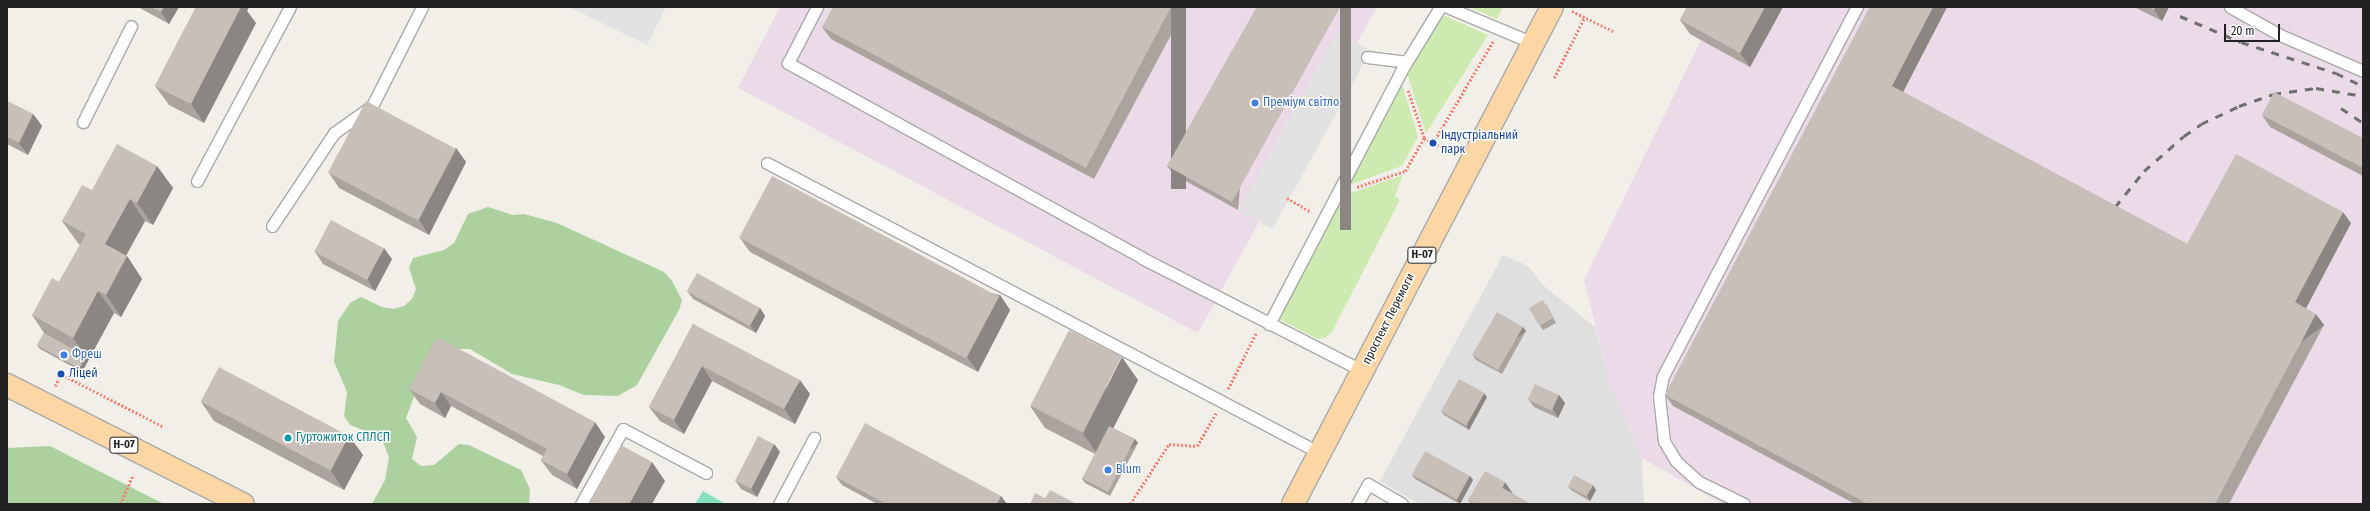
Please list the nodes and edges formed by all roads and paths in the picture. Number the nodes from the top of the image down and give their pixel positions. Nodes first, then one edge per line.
1 (290, 7) edge
2 (422, 7) edge
3 (817, 7) edge
4 (1440, 7) edge
5 (1447, 7) edge
6 (1552, 7) edge
7 (1566, 7) edge
8 (1858, 7) edge
9 (2230, 7) edge
10 (1584, 18) junction
11 (131, 26) dead end
12 (1615, 32) dead end
13 (1533, 43) junction
14 (1492, 45) dead end
15 (1367, 57) dead end
16 (1404, 66) junction
17 (2363, 71) edge
18 (1554, 78) dead end
19 (83, 122) dead end
20 (1424, 138) junction
21 (767, 163) dead end
22 (197, 181) dead end
23 (1338, 193) junction
24 (1287, 198) dead end
25 (1325, 220) junction
26 (272, 226) dead end
27 (1269, 324) junction
28 (1363, 371) junction
29 (7, 385) edge
30 (1222, 402) junction
31 (46, 405) junction
32 (164, 427) dead end
33 (814, 438) dead end
34 (1320, 453) junction
35 (706, 473) dead end
36 (133, 476) dead end
37 (120, 504) edge
38 (242, 504) edge
39 (581, 504) edge
40 (779, 504) edge
41 (1130, 504) edge
42 (1293, 504) edge
43 (1357, 504) edge
44 (1402, 504) edge
45 (1744, 504) edge

1 - 22 lane
2 - 26 lane
3 - 27 lane
4 - 16 lane
5 - 13 lane
6 - 13 main road, проспект Перемоги / Н-07
7 - 10 path
8 - 45 lane
9 - 17 lane
10 - 12 path
10 - 18 path
11 - 19 lane
13 - 28 main road, проспект Перемоги / Н-07
14 - 20 path
15 - 16 lane
16 - 20 path
16 - 23 lane
20 - 23 path
21 - 30 lane
23 - 25 lane
24 - 25 path
25 - 27 lane
27 - 28 lane
27 - 30 path
28 - 34 main road, проспект Перемоги / Н-07
29 - 31 main road, Н-07
30 - 34 lane
30 - 41 path
31 - 32 path
31 - 38 main road, Н-07
33 - 40 lane
34 - 42 main road, проспект Перемоги / Н-07
35 - 39 lane
36 - 37 path
43 - 44 lane

